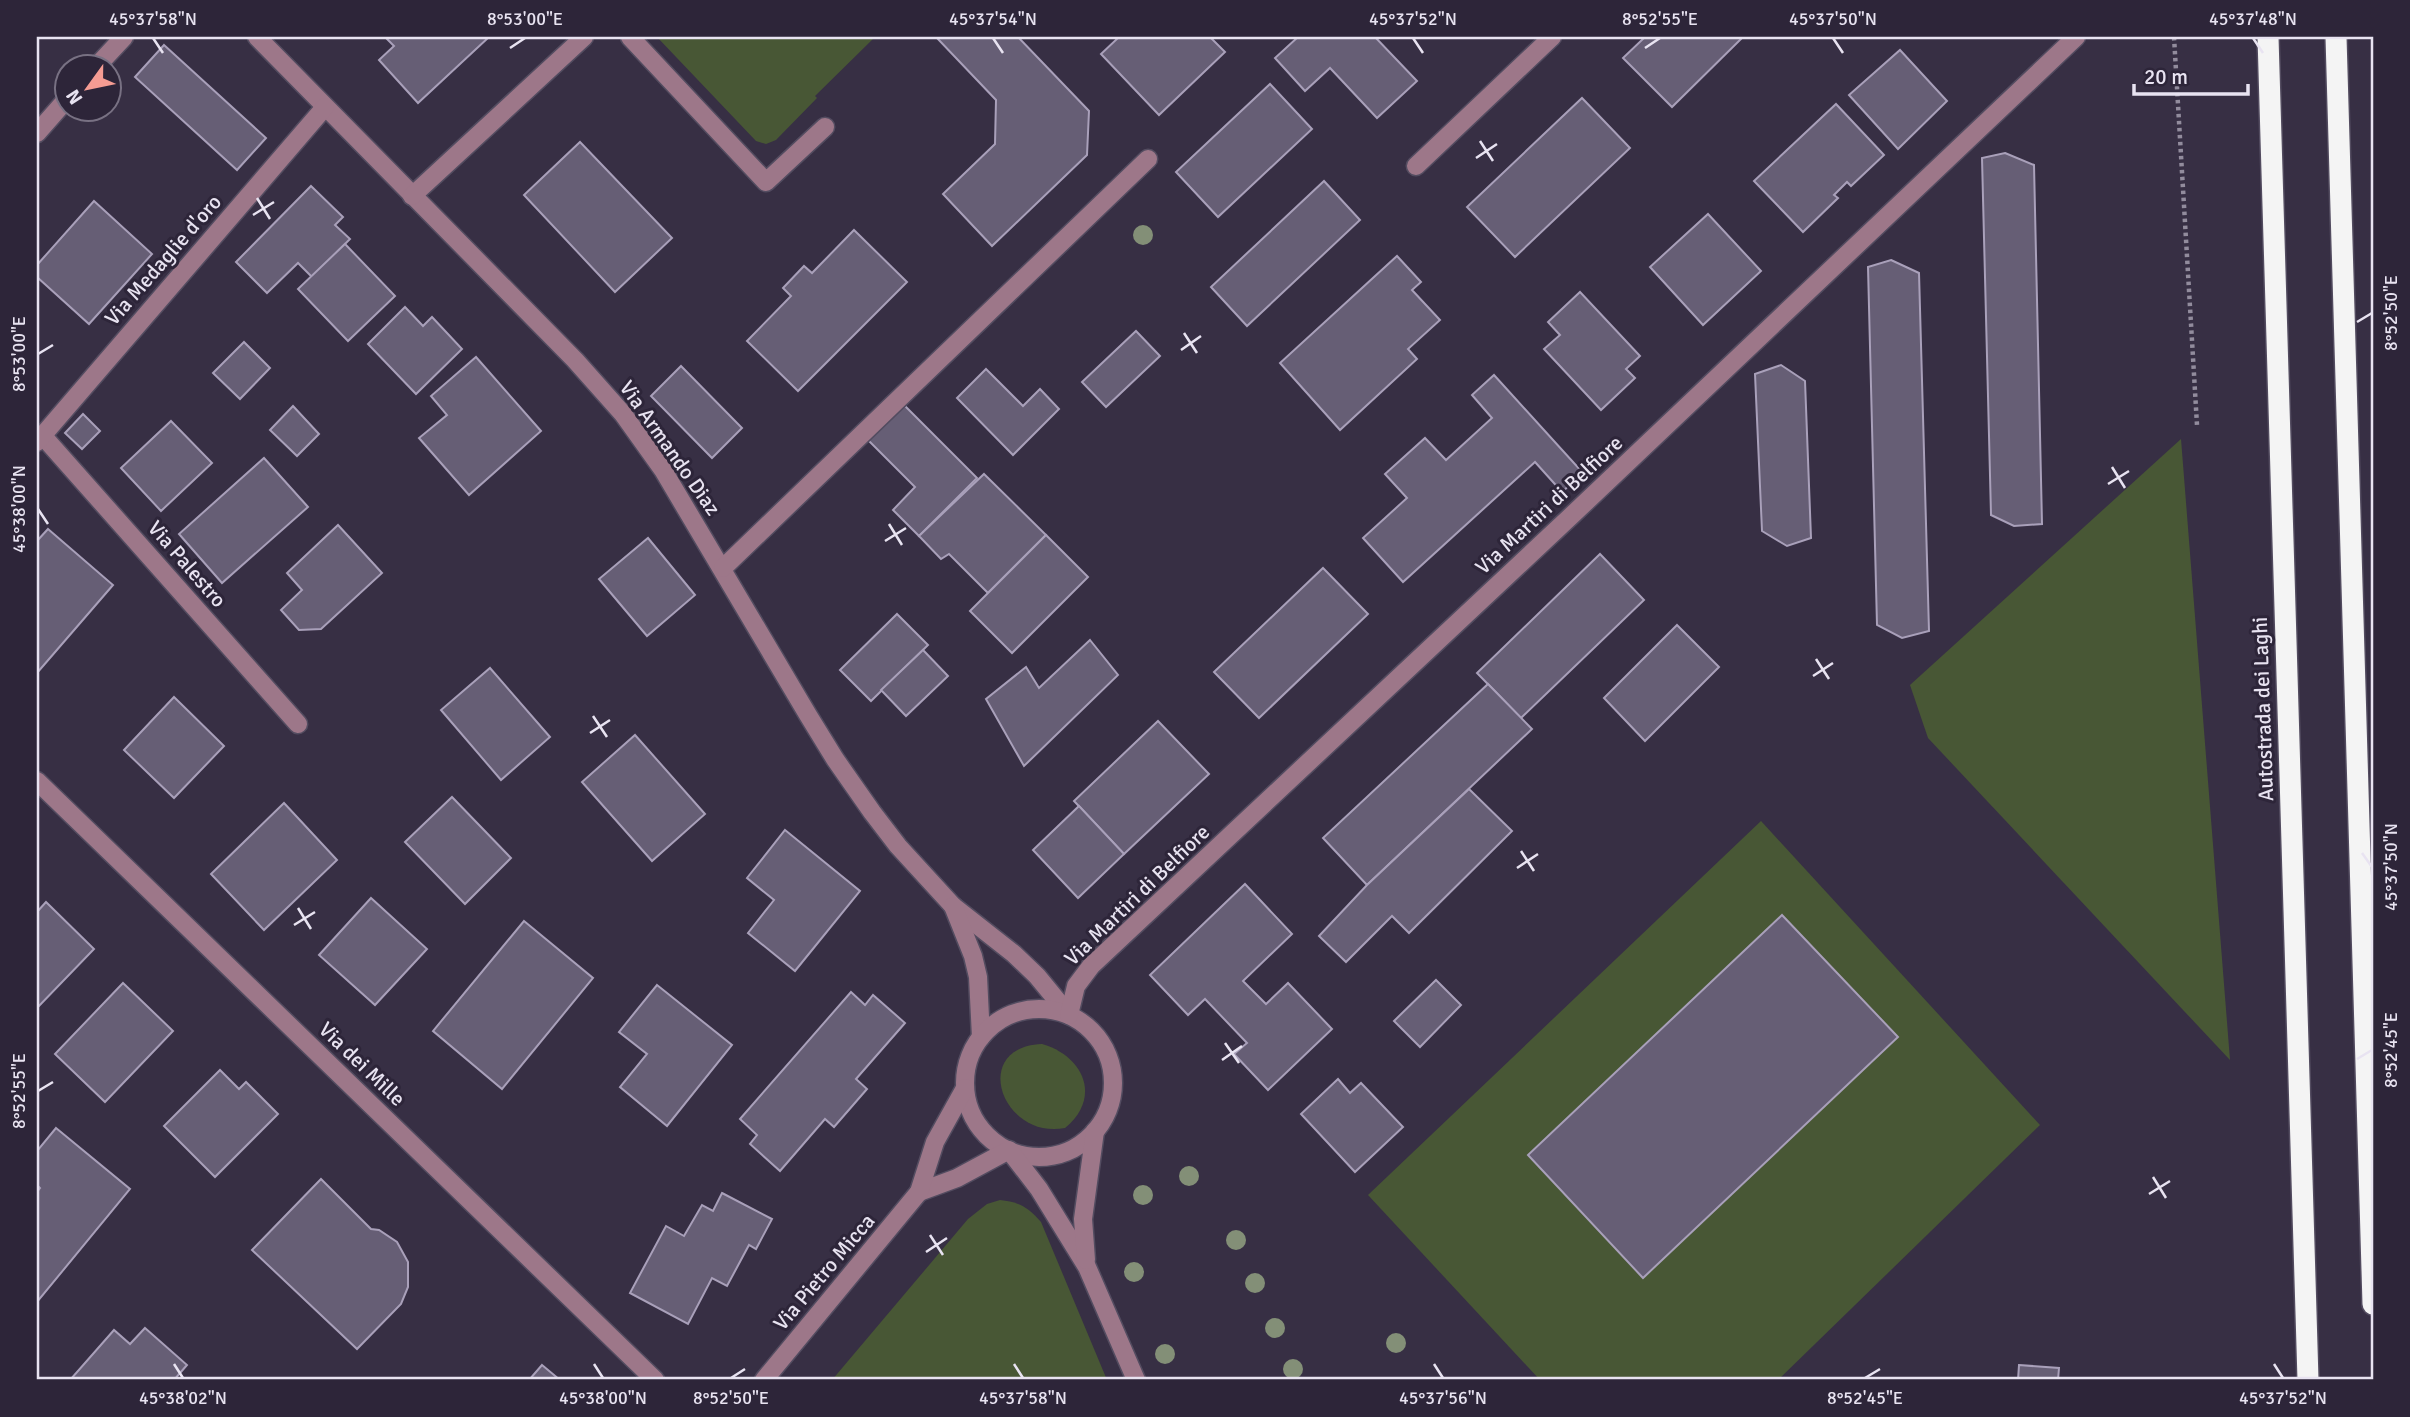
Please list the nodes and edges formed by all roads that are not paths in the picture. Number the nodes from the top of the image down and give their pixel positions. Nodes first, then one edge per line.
1 (124, 37) edge
2 (257, 37) edge
3 (584, 37) edge
4 (630, 37) edge
5 (1552, 37) edge
6 (2076, 37) edge
7 (2268, 37) edge
8 (2336, 37) edge
9 (110, 52) edge
10 (325, 107) junction
11 (52, 116) edge
12 (825, 127) dead end
13 (37, 133) edge
14 (1148, 159) dead end
15 (1416, 166) dead end
16 (412, 196) junction
17 (40, 439) edge
18 (723, 568) junction
19 (298, 724) dead end
20 (37, 781) edge
21 (953, 906) junction
22 (1069, 1015) junction
23 (981, 1037) junction
24 (965, 1088) junction
25 (1095, 1131) junction
26 (1009, 1150) junction
27 (919, 1192) junction
28 (1087, 1267) junction
29 (2373, 1304) edge
30 (654, 1380) edge
31 (764, 1380) edge
32 (1136, 1380) edge
33 (2308, 1380) edge

1 - 9 street
2 - 10 street, Via Armando Diaz
3 - 16 street
4 - 12 street
5 - 15 street
6 - 22 street, Via Martiri di Belfiore
7 - 33 highway, Autostrada dei Laghi
8 - 29 highway
10 - 16 street, Via Armando Diaz
10 - 17 street, Via Medaglie d'oro
11 - 13 street
14 - 18 street
16 - 18 street, Via Armando Diaz
17 - 19 street, Via Palestro
18 - 21 street, Via Armando Diaz
20 - 30 street, Via dei Mille
21 - 22 street, Via Armando Diaz
21 - 23 street, Via Armando Diaz
22 - 23 street, Via Armando Diaz
22 - 25 street, Via Armando Diaz
23 - 24 street, Via Armando Diaz
24 - 26 street, Via Armando Diaz
24 - 27 street, Via Pietro Micca
25 - 26 street
25 - 28 street, Via Armando Diaz
26 - 27 street
26 - 28 street, Via Armando Diaz
27 - 31 street, Via Pietro Micca
28 - 32 street, Via Armando Diaz

